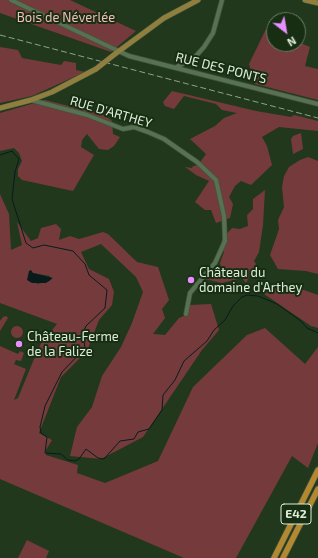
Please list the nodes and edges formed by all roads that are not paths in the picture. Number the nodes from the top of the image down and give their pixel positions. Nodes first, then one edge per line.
1 (11, 0) edge
2 (198, 0) edge
3 (222, 0) edge
4 (305, 0) edge
5 (318, 3) edge
6 (117, 53) junction
7 (176, 67) junction
8 (31, 100) junction
9 (318, 104) edge
10 (0, 108) edge
11 (186, 314) dead end
12 (318, 470) edge
13 (318, 489) edge
14 (274, 558) edge
15 (283, 558) edge

1 - 6 street, RUE DES PONTS
2 - 6 main road
3 - 7 street
4 - 5 main road
6 - 7 street, RUE DES PONTS
6 - 8 main road, bridge
7 - 9 street, RUE DES PONTS
8 - 10 main road
8 - 11 street, RUE D'ARTHEY
12 - 14 highway, E42
13 - 15 highway, E42

